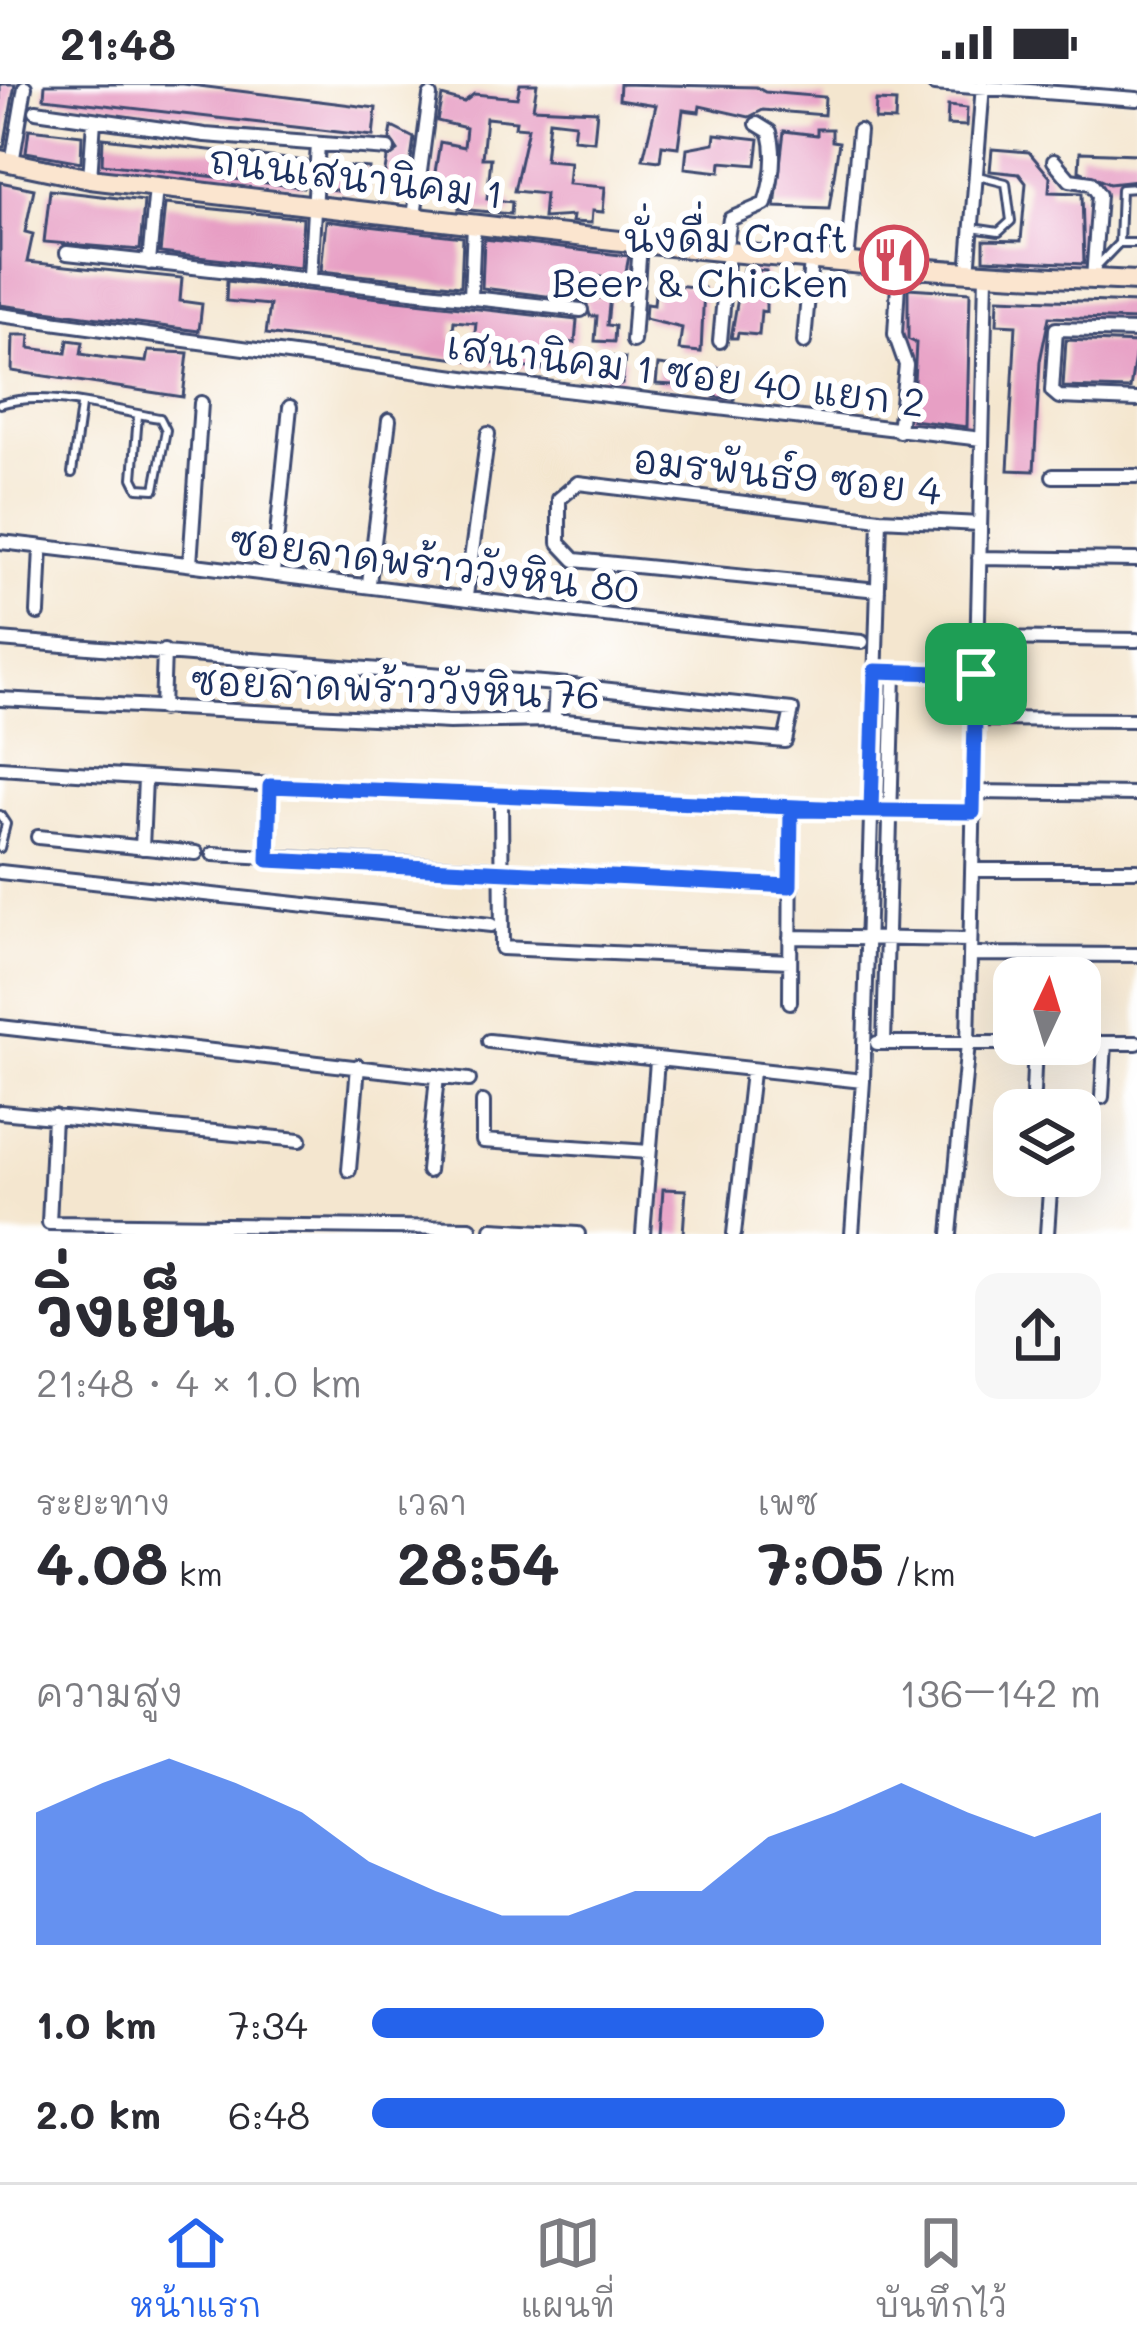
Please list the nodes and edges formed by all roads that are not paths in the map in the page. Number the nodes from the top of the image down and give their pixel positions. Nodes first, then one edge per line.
1 (934, 84) edge
2 (983, 86) edge
3 (25, 87) edge
4 (430, 96) dead end
5 (1137, 99) edge
6 (35, 112) dead end
7 (94, 120) junction
8 (757, 124) dead end
9 (859, 130) dead end
10 (318, 144) junction
11 (388, 149) dead end
12 (1054, 161) dead end
13 (6, 162) edge
14 (975, 176) junction
15 (89, 179) junction
16 (156, 187) junction
17 (1137, 188) edge
18 (314, 206) junction
19 (414, 217) junction
20 (474, 224) junction
21 (970, 228) junction
22 (1119, 243) junction
23 (1137, 243) edge
24 (640, 244) junction
25 (726, 252) junction
26 (67, 254) dead end
27 (812, 260) junction
28 (149, 263) junction
29 (848, 263) junction
30 (899, 268) junction
31 (977, 274) junction
32 (1093, 274) junction
33 (310, 277) junction
34 (1137, 281) edge
35 (471, 297) junction
36 (581, 310) dead end
37 (0, 315) edge
38 (1137, 331) edge
39 (633, 341) dead end
40 (720, 341) dead end
41 (804, 342) dead end
42 (1137, 400) edge
43 (201, 403) dead end
44 (0, 404) edge
45 (81, 406) junction
46 (290, 407) dead end
47 (138, 415) junction
48 (388, 420) dead end
49 (899, 430) junction
50 (488, 434) dead end
51 (982, 440) junction
52 (73, 473) dead end
53 (1053, 476) dead end
54 (1137, 476) edge
55 (880, 519) junction
56 (980, 524) junction
57 (0, 542) edge
58 (41, 547) junction
59 (979, 557) junction
60 (1137, 560) edge
61 (190, 564) junction
62 (273, 573) junction
63 (369, 583) junction
64 (878, 590) junction
65 (466, 596) junction
66 (38, 613) dead end
67 (977, 638) junction
68 (0, 640) edge
69 (1137, 640) edge
70 (862, 642) dead end
71 (164, 651) junction
72 (875, 671) junction
73 (894, 672) junction
74 (976, 674) junction
75 (556, 684) junction
76 (0, 699) edge
77 (162, 709) junction
78 (975, 718) junction
79 (554, 720) junction
80 (1137, 720) edge
81 (0, 768) edge
82 (145, 778) junction
83 (270, 786) junction
84 (974, 792) junction
85 (1137, 794) edge
86 (501, 795) junction
87 (791, 810) junction
88 (871, 810) junction
89 (890, 811) junction
90 (973, 812) junction
91 (0, 815) edge
92 (38, 837) dead end
93 (0, 848) edge
94 (142, 848) junction
95 (196, 853) dead end
96 (213, 854) dead end
97 (268, 860) junction
98 (972, 870) junction
99 (1137, 870) edge
100 (501, 871) junction
101 (0, 872) edge
102 (790, 886) junction
103 (491, 925) dead end
104 (790, 937) junction
105 (867, 938) junction
106 (887, 938) junction
107 (970, 946) junction
108 (1137, 955) edge
109 (790, 961) junction
110 (790, 1002) dead end
111 (0, 1027) edge
112 (489, 1041) dead end
113 (864, 1043) junction
114 (884, 1043) junction
115 (968, 1043) junction
116 (993, 1043) edge
117 (1101, 1043) edge
118 (1105, 1043) junction
119 (1137, 1043) edge
120 (657, 1061) junction
121 (358, 1066) junction
122 (752, 1072) junction
123 (437, 1076) junction
124 (469, 1080) dead end
125 (863, 1082) junction
126 (1102, 1097) dead end
127 (483, 1102) dead end
128 (0, 1112) edge
129 (54, 1116) junction
130 (300, 1140) dead end
131 (650, 1152) junction
132 (349, 1170) dead end
133 (428, 1172) dead end
134 (1050, 1197) edge
135 (470, 1228) dead end
136 (492, 1229) dead end
137 (578, 1234) edge
138 (643, 1234) edge
139 (734, 1234) edge
140 (852, 1234) edge
141 (950, 1234) edge
142 (1047, 1234) edge

1 - 2 street
2 - 5 street
2 - 14 street
3 - 13 street
4 - 19 street
6 - 7 street
7 - 10 street
7 - 15 street
8 - 25 street
9 - 29 street
10 - 11 street
10 - 18 street
12 - 32 street
13 - 15 street, ถนนเสนานิคม 1
14 - 21 street
14 - 21 lane
15 - 16 street, ถนนเสนานิคม 1
16 - 18 street, ถนนเสนานิคม 1
16 - 28 street
17 - 22 lane
18 - 19 street, ถนนเสนานิคม 1
18 - 33 street
19 - 20 street, ถนนเสนานิคม 1
20 - 24 street, ถนนเสนานิคม 1
20 - 35 street
21 - 31 street
22 - 23 lane
22 - 32 lane
24 - 25 street, ถนนเสนานิคม 1
24 - 39 street
25 - 27 street, ถนนเสนานิคม 1
25 - 40 street
26 - 28 street
27 - 29 street, ถนนเสนานิคม 1
27 - 41 street
28 - 33 street
29 - 30 street, ถนนเสนานิคม 1
30 - 31 street, ถนนเสนานิคม 1
30 - 49 street
31 - 32 street, ถนนเสนานิคม 1
31 - 51 street
32 - 34 street, ถนนเสนานิคม 1
33 - 35 street
35 - 36 street
37 - 49 street, เสนานิคม 1 ซอย 40 แยก 2
38 - 42 street
43 - 61 street
44 - 45 lane
45 - 47 lane
45 - 52 lane
46 - 62 street
47 - 47 lane
48 - 63 street
49 - 51 street, เสนานิคม 1 ซอย 40 แยก 2
50 - 65 street
51 - 56 street
53 - 54 street
55 - 56 street, อมรพันธ์9 ซอย 4
55 - 64 street
55 - 64 street, อมรพันธ์9 ซอย 4
56 - 59 street
57 - 58 street, ซอยลาดพร้าววังหิน 80
58 - 61 street, ซอยลาดพร้าววังหิน 80
58 - 66 street
59 - 60 street
59 - 67 street
61 - 62 street, ซอยลาดพร้าววังหิน 80
62 - 63 street, ซอยลาดพร้าววังหิน 80
63 - 65 street, ซอยลาดพร้าววังหิน 80
64 - 72 street
65 - 70 street, ซอยลาดพร้าววังหิน 80
67 - 69 street
67 - 74 street
68 - 71 street, ซอยลาดพร้าววังหิน 76
71 - 75 street, ซอยลาดพร้าววังหิน 76
71 - 77 street
72 - 73 street
72 - 88 street
73 - 74 street
73 - 89 street
74 - 78 street
75 - 79 street
75 - 79 street, ซอยลาดพร้าววังหิน 76
76 - 77 street, ซอยลาดพร้าววังหิน 76
77 - 79 street, ซอยลาดพร้าววังหิน 76
78 - 80 street
78 - 84 street
81 - 82 street
82 - 83 street
82 - 94 street
83 - 86 street
83 - 97 street
84 - 85 street
84 - 90 street
86 - 87 street
86 - 100 street
87 - 88 street
87 - 102 street
88 - 89 street
88 - 105 street
89 - 90 street
89 - 106 street
90 - 98 street
91 - 93 lane
92 - 94 street
94 - 95 street
96 - 97 street
97 - 100 street
98 - 99 street
98 - 107 street
100 - 102 street
100 - 109 street
101 - 103 street
102 - 104 street
104 - 105 street
104 - 109 street
105 - 106 street
105 - 113 street
106 - 107 street
106 - 114 street
107 - 108 street
107 - 115 street
109 - 110 street
111 - 121 street
112 - 120 street
113 - 114 street
113 - 125 street
114 - 115 street
115 - 116 street
115 - 141 street
117 - 118 street
118 - 119 street
118 - 126 street
120 - 122 street
120 - 131 street
121 - 123 street
121 - 132 street
122 - 125 street
122 - 139 street
123 - 124 street
123 - 133 street
125 - 140 street
127 - 131 street
128 - 129 street
129 - 130 street
129 - 135 street
131 - 138 street
134 - 142 street
136 - 137 street

